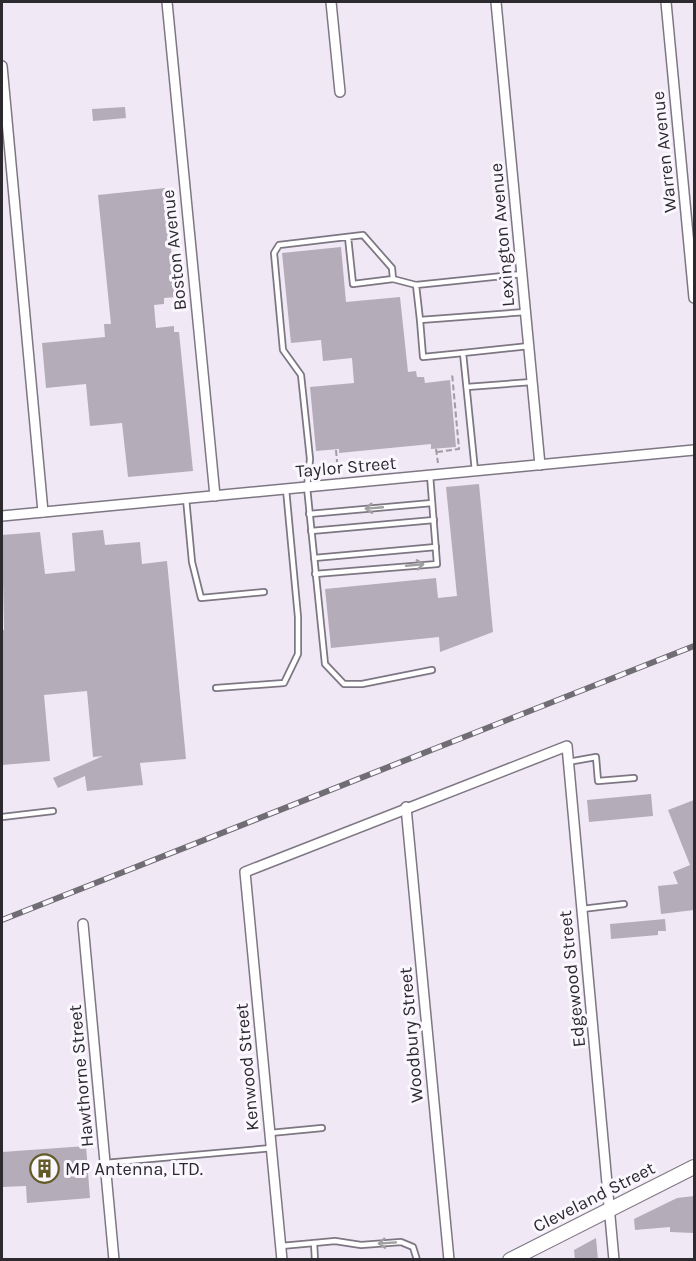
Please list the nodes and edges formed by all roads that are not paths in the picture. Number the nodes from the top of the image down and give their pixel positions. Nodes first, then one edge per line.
1 (167, 2) edge
2 (331, 2) edge
3 (496, 2) edge
4 (666, 2) edge
5 (2, 66) edge
6 (340, 92) dead end
7 (348, 237) junction
8 (522, 274) junction
9 (393, 279) junction
10 (417, 285) junction
11 (694, 298) edge
12 (526, 312) junction
13 (420, 320) junction
14 (529, 346) junction
15 (463, 353) junction
16 (532, 382) junction
17 (467, 387) junction
18 (694, 450) edge
19 (540, 465) junction
20 (475, 471) junction
21 (430, 475) junction
22 (307, 487) junction
23 (286, 489) junction
24 (215, 496) junction
25 (186, 498) junction
26 (432, 502) junction
27 (43, 512) junction
28 (309, 514) junction
29 (2, 516) edge
30 (434, 520) junction
31 (311, 531) junction
32 (436, 547) junction
33 (314, 558) junction
34 (315, 574) junction
35 (264, 592) dead end
36 (432, 670) dead end
37 (216, 688) dead end
38 (568, 762) junction
39 (634, 778) dead end
40 (406, 807) junction
41 (53, 811) dead end
42 (2, 817) edge
43 (624, 904) dead end
44 (582, 909) junction
45 (83, 924) dead end
46 (322, 1128) dead end
47 (270, 1133) junction
48 (272, 1148) junction
49 (105, 1163) junction
50 (694, 1167) edge
51 (610, 1209) junction
52 (314, 1243) junction
53 (281, 1246) junction
54 (114, 1260) edge
55 (282, 1260) edge
56 (315, 1260) edge
57 (417, 1260) edge
58 (449, 1260) edge
59 (510, 1260) edge
60 (614, 1260) edge

1 - 24 street, Boston Avenue
2 - 6 street
3 - 8 street, Lexington Avenue
4 - 11 street, Warren Avenue
5 - 27 street
7 - 9 lane
7 - 9 lane
7 - 22 lane
8 - 10 lane
8 - 12 street, Lexington Avenue
9 - 10 lane
10 - 13 lane
12 - 13 lane
12 - 14 street, Lexington Avenue
13 - 15 lane
14 - 15 lane
14 - 16 street, Lexington Avenue
15 - 17 lane
16 - 17 lane
16 - 19 street, Lexington Avenue
17 - 20 lane
18 - 19 street, Taylor Street
19 - 20 street, Taylor Street
20 - 21 street, Taylor Street
21 - 22 street, Taylor Street
21 - 26 lane
22 - 23 street, Taylor Street
22 - 28 lane
23 - 24 street, Taylor Street
23 - 37 lane
24 - 25 street, Taylor Street
25 - 27 street, Taylor Street
25 - 35 lane
26 -> 28 lane
26 - 30 lane
27 - 29 street, Taylor Street
28 - 31 lane
30 - 31 lane
30 - 32 lane
31 - 33 lane
32 - 33 lane
34 -> 32 lane
33 - 34 lane
34 - 36 lane
38 - 39 lane
38 - 40 street, Edgewood Street
38 - 44 street, Edgewood Street
40 - 47 street, Kenwood Street
40 - 58 street, Woodbury Street
41 - 42 lane
43 - 44 lane
44 - 51 street, Edgewood Street
45 - 49 street, Hawthorne Street
46 - 47 lane
47 - 48 street, Kenwood Street
48 - 49 lane
48 - 53 street, Kenwood Street
49 - 54 street, Hawthorne Street
50 - 51 main road, Cleveland Street
51 - 59 main road, Cleveland Street
51 - 60 street, Edgewood Street
52 - 53 lane
52 - 56 lane
57 -> 52 lane
53 - 55 street, Kenwood Street

